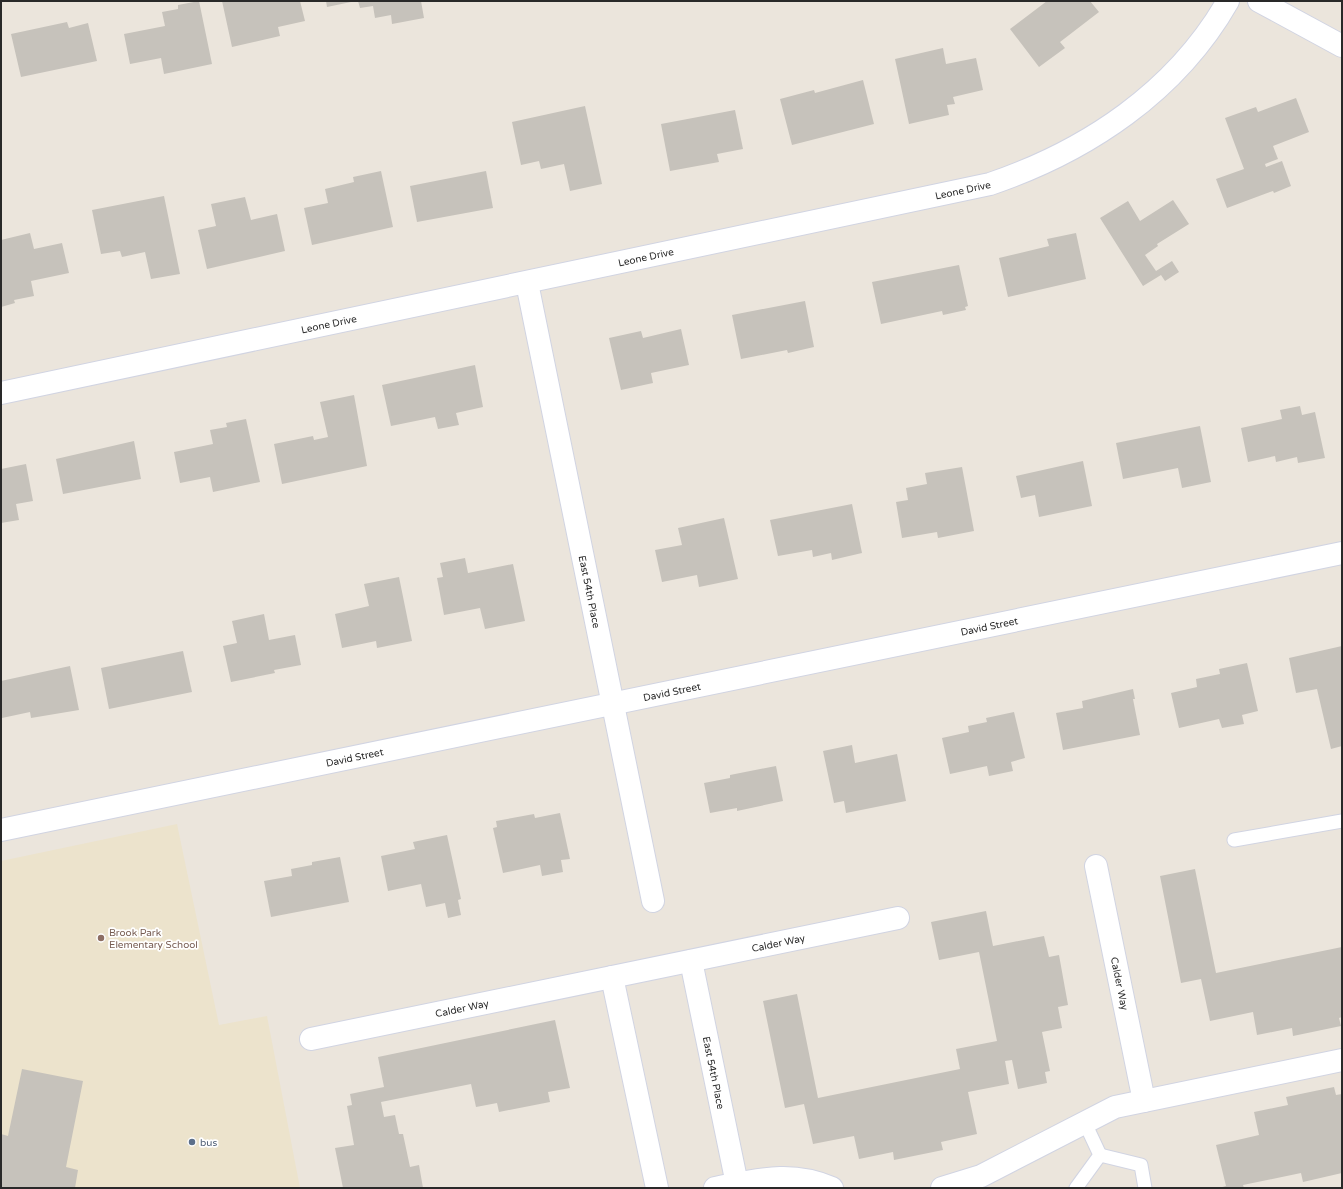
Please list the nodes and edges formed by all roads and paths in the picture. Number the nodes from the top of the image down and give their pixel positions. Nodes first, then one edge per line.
1 (1228, 1) edge
2 (1259, 1) edge
3 (1342, 46) edge
4 (527, 282) junction
5 (1, 393) edge
6 (1342, 553) edge
7 (613, 704) junction
8 (1342, 821) edge
9 (1, 830) edge
10 (1234, 840) dead end
11 (1096, 866) dead end
12 (653, 901) dead end
13 (898, 918) dead end
14 (691, 961) junction
15 (612, 977) junction
16 (311, 1040) dead end
17 (1342, 1060) edge
18 (1144, 1101) junction
19 (1085, 1122) junction
20 (1100, 1155) junction
21 (737, 1184) junction
22 (657, 1188) edge
23 (715, 1188) edge
24 (832, 1188) edge
25 (942, 1188) edge
26 (1076, 1188) edge
27 (1145, 1188) edge

1 - 4 street, Leone Drive
2 - 3 street
4 - 5 street, Leone Drive
4 - 7 street, East 54th Place
6 - 7 street, David Street
7 - 9 street, David Street
7 - 12 street, East 54th Place
8 - 10 lane
11 - 18 street, Calder Way
13 - 14 street, Calder Way
14 - 15 street, Calder Way
14 - 21 street, East 54th Place
15 - 16 street, Calder Way
15 - 22 street
17 - 18 street
18 - 19 street
19 - 20 lane
19 - 25 street
20 - 26 lane
20 - 27 lane
21 - 23 street
21 - 24 street

